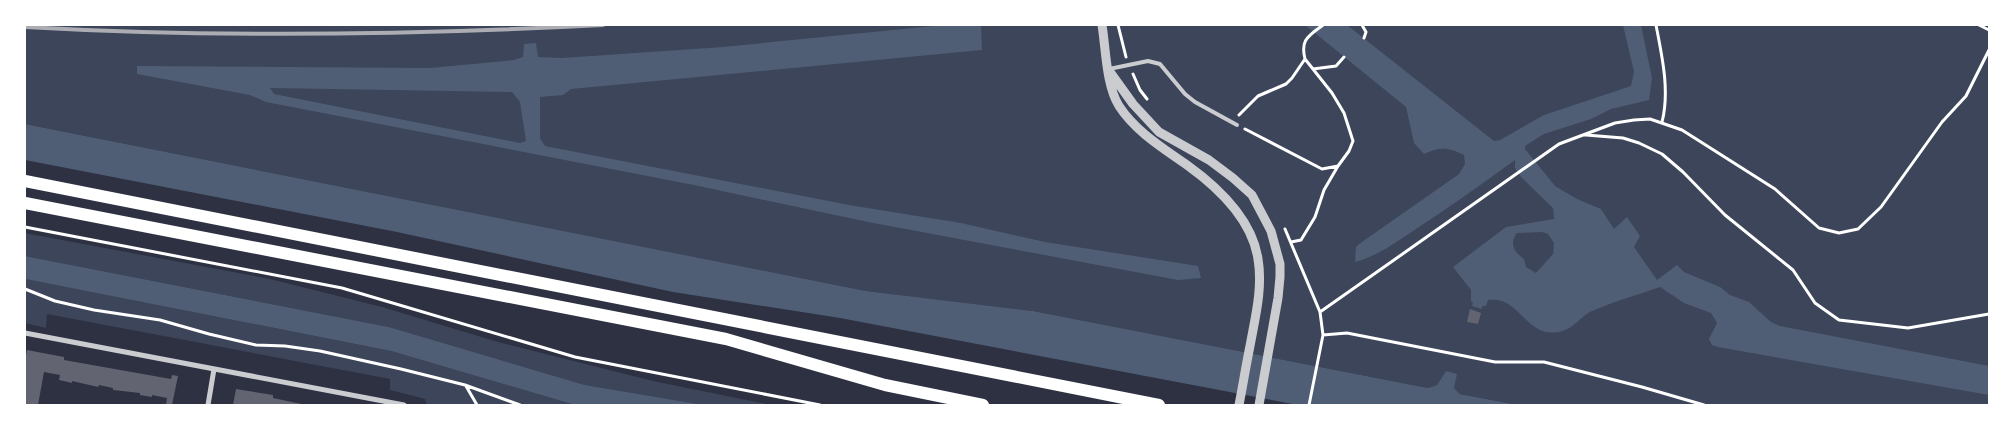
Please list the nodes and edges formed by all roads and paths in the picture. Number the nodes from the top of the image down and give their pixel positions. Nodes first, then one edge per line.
1 (1118, 25) edge
2 (1323, 25) edge
3 (1362, 25) edge
4 (1656, 25) edge
5 (1979, 25) edge
6 (1102, 26) edge
7 (1989, 30) edge
8 (1364, 38) dead end
9 (1989, 50) edge
10 (1344, 56) dead end
11 (1305, 59) junction
12 (1128, 65) junction
13 (1313, 69) junction
14 (1109, 70) junction
15 (1662, 122) junction
16 (1231, 123) junction
17 (1237, 125) joint
18 (1583, 135) junction
19 (1338, 166) junction
20 (25, 181) edge
21 (25, 203) edge
22 (25, 228) edge
23 (25, 289) edge
24 (1320, 312) junction
25 (1989, 314) edge
26 (25, 333) edge
27 (1323, 335) junction
28 (214, 369) junction
29 (465, 385) junction
30 (1239, 403) edge
31 (208, 405) edge
32 (404, 405) edge
33 (477, 405) edge
34 (520, 405) edge
35 (820, 405) edge
36 (983, 405) edge
37 (1159, 405) edge
38 (1259, 405) edge
39 (1309, 405) edge
40 (1704, 405) edge

1 - 12 path
2 - 11 path
3 - 8 path
4 - 15 path
5 - 7 path
6 - 14 street
9 - 15 path
10 - 13 path
11 - 13 path
11 - 16 path
12 - 14 lane
12 - 16 lane
13 - 19 path
14 - 30 street
14 - 38 street
15 - 18 path
16 - 17 lane
17 - 19 path
18 - 24 path
18 - 25 path
19 - 24 path
20 - 37 main road
21 - 36 main road
22 - 35 path
23 - 29 path
24 - 27 path
26 - 28 street
27 - 39 path
27 - 40 path
28 - 31 street
28 - 32 street
29 - 33 path
29 - 34 path

